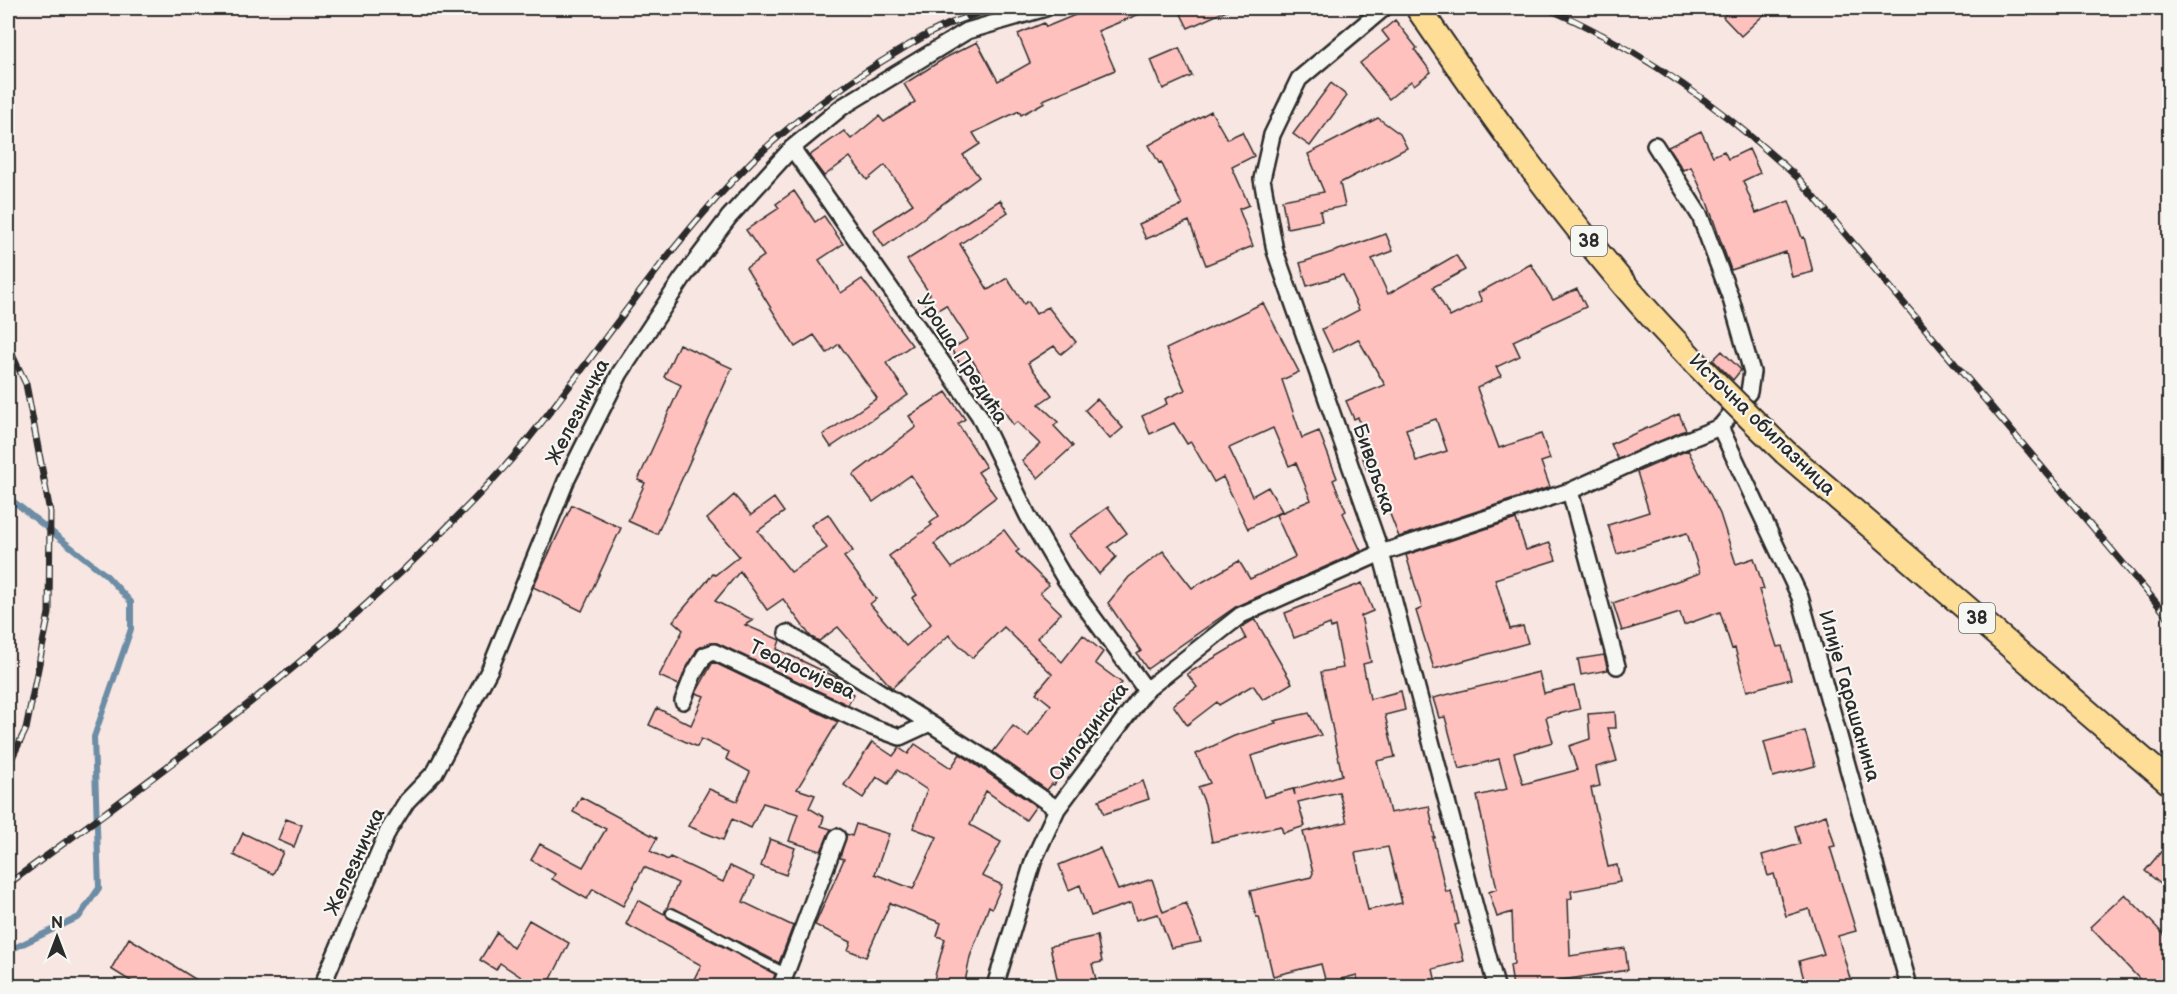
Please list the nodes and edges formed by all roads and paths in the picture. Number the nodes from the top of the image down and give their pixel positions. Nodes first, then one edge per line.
1 (1046, 8) edge
2 (1384, 8) edge
3 (1418, 8) edge
4 (1655, 145) dead end
5 (792, 148) junction
6 (1720, 427) junction
7 (1570, 491) junction
8 (1381, 553) junction
9 (788, 633) dead end
10 (1617, 666) dead end
11 (1146, 690) junction
12 (683, 701) dead end
13 (928, 724) junction
14 (2169, 783) edge
15 (1057, 809) junction
16 (837, 837) dead end
17 (671, 914) dead end
18 (783, 980) edge
19 (322, 987) edge
20 (995, 987) edge
21 (1496, 987) edge
22 (1909, 987) edge

1 - 5 street, Железничка
2 - 8 street, Бивољска
3 - 14 main road, Источна обилазница / 38, bridge
4 - 6 street
5 - 11 street, Уроша Предића
5 - 19 street, Железничка
6 - 7 street
6 - 22 street, Илије Гарашанина
7 - 8 street
7 - 10 street
8 - 11 street, Омладинска
8 - 21 street, Бивољска
9 - 13 street, Теодосијева
11 - 15 street, Омладинска
12 - 13 street, Теодосијева
13 - 15 street, Теодосијева
15 - 20 street, Омладинска
16 - 18 street
17 - 18 lane

